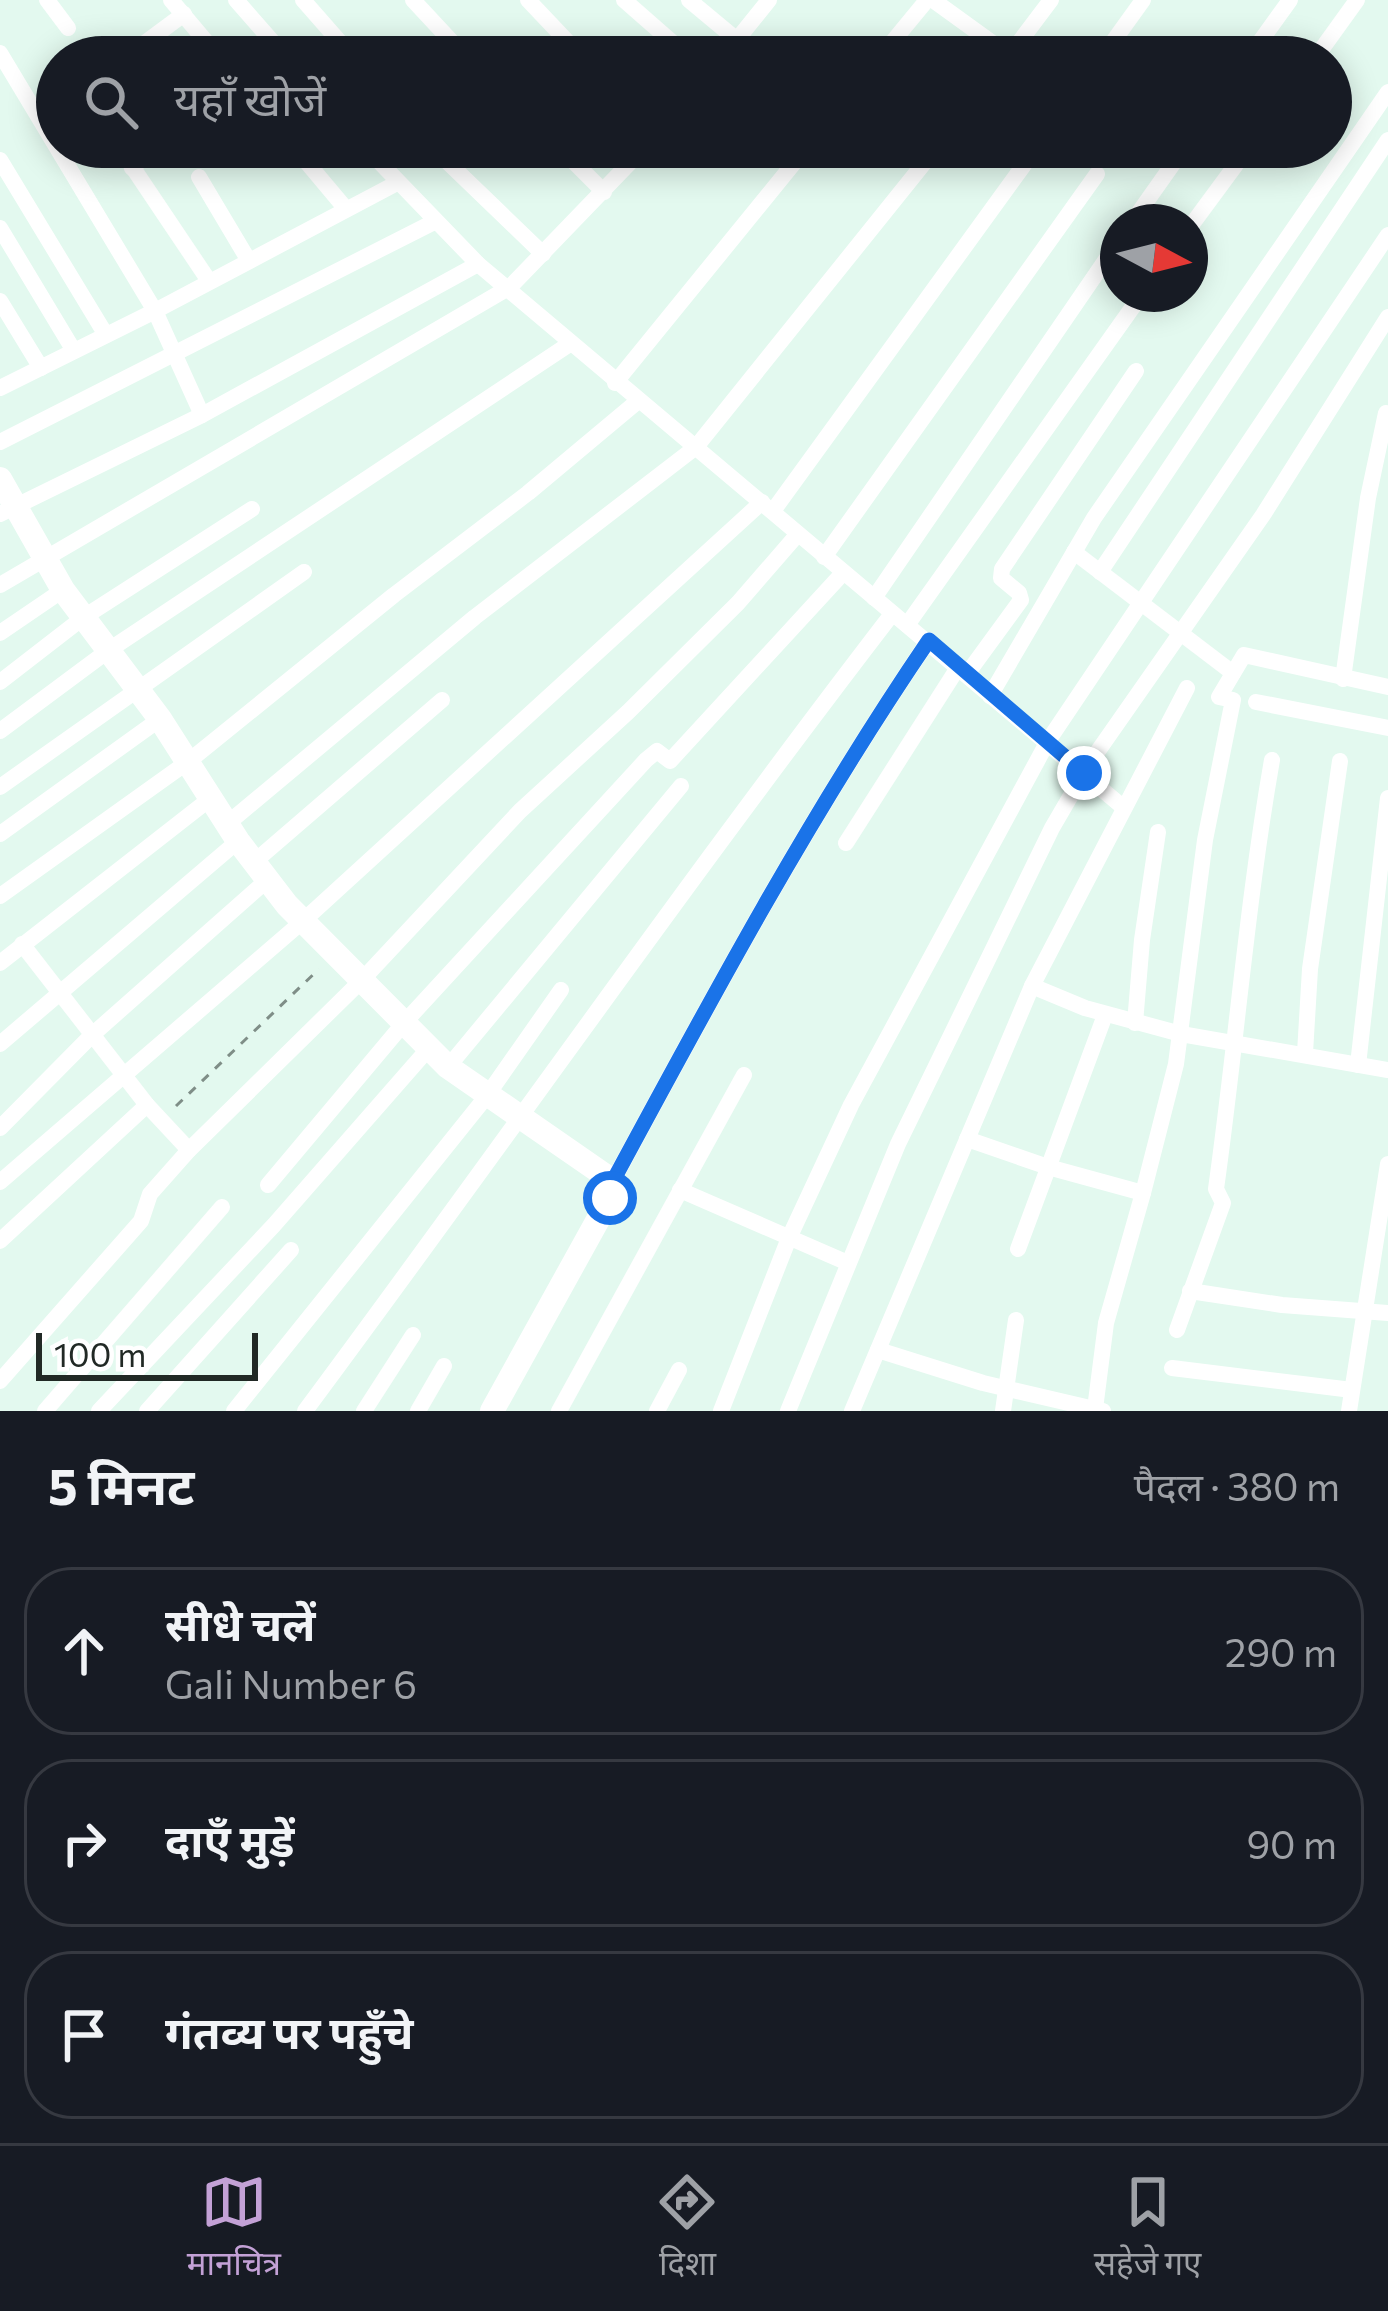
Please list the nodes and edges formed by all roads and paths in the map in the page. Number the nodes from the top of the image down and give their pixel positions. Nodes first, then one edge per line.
1 (47, 0) edge
2 (236, 0) edge
3 (304, 0) edge
4 (413, 0) edge
5 (528, 0) edge
6 (624, 0) edge
7 (688, 0) edge
8 (770, 0) edge
9 (930, 0) edge
10 (1051, 0) edge
11 (1143, 0) edge
12 (1290, 0) edge
13 (1357, 0) edge
14 (177, 7) edge
15 (68, 28) dead end
16 (147, 36) edge
17 (201, 36) edge
18 (268, 36) edge
19 (335, 36) edge
20 (446, 36) edge
21 (562, 36) edge
22 (665, 36) edge
23 (731, 36) edge
24 (739, 36) edge
25 (898, 36) edge
26 (980, 36) edge
27 (1023, 36) edge
28 (1117, 36) edge
29 (1264, 36) edge
30 (1331, 36) edge
31 (0, 52) edge
32 (1388, 92) edge
33 (36, 113) edge
34 (1388, 140) edge
35 (1352, 145) edge
36 (0, 160) edge
37 (69, 168) edge
38 (133, 168) edge
39 (312, 168) edge
40 (384, 168) edge
41 (454, 168) edge
42 (580, 168) edge
43 (625, 168) edge
44 (790, 168) edge
45 (920, 168) edge
46 (1021, 168) edge
47 (1170, 168) edge
48 (1234, 168) edge
49 (1336, 168) edge
50 (1097, 174) dead end
51 (199, 177) dead end
52 (397, 183) junction
53 (604, 192) junction
54 (1145, 204) edge
55 (1207, 204) edge
56 (346, 209) junction
57 (434, 222) junction
58 (0, 228) edge
59 (1388, 235) edge
60 (543, 254) junction
61 (249, 261) junction
62 (478, 263) junction
63 (1100, 268) edge
64 (209, 281) junction
65 (510, 287) junction
66 (0, 301) edge
67 (155, 311) junction
68 (1129, 312) edge
69 (1388, 317) edge
70 (106, 334) junction
71 (571, 343) junction
72 (74, 351) junction
73 (176, 354) junction
74 (41, 368) junction
75 (1136, 371) dead end
76 (615, 383) junction
77 (0, 388) edge
78 (638, 401) junction
79 (1386, 413) edge
80 (202, 415) junction
81 (0, 442) edge
82 (696, 447) junction
83 (0, 479) edge
84 (768, 506) junction
85 (252, 509) dead end
86 (7, 511) edge
87 (797, 535) junction
88 (1074, 552) junction
89 (824, 557) junction
90 (42, 558) junction
91 (304, 572) dead end
92 (1100, 572) junction
93 (842, 574) junction
94 (0, 585) edge
95 (63, 590) junction
96 (874, 598) junction
97 (1143, 602) junction
98 (84, 617) junction
99 (900, 619) junction
100 (1182, 631) junction
101 (0, 634) edge
102 (929, 640) junction
103 (109, 650) junction
104 (963, 670) junction
105 (1233, 673) junction
106 (1342, 679) junction
107 (0, 682) edge
108 (1388, 687) edge
109 (1187, 688) dead end
110 (138, 692) junction
111 (990, 696) junction
112 (442, 700) dead end
113 (1256, 702) dead end
114 (160, 719) junction
115 (1388, 728) edge
116 (0, 731) edge
117 (1048, 741) junction
118 (1273, 760) dead end
119 (189, 761) junction
120 (1340, 761) dead end
121 (1084, 773) junction
122 (681, 786) dead end
123 (0, 787) edge
124 (211, 797) junction
125 (1388, 798) edge
126 (1124, 808) junction
127 (1158, 832) dead end
128 (0, 834) edge
129 (846, 843) dead end
130 (246, 852) junction
131 (0, 896) edge
132 (303, 921) junction
133 (22, 944) junction
134 (334, 955) junction
135 (0, 963) edge
136 (361, 981) junction
137 (1033, 986) junction
138 (561, 990) dead end
139 (59, 993) junction
140 (1105, 1015) junction
141 (404, 1023) junction
142 (1135, 1023) junction
143 (1181, 1034) junction
144 (92, 1035) junction
145 (1237, 1041) junction
146 (0, 1044) edge
147 (429, 1048) junction
148 (1305, 1053) junction
149 (1358, 1065) junction
150 (448, 1066) junction
151 (1388, 1070) edge
152 (123, 1075) junction
153 (743, 1075) dead end
154 (486, 1096) junction
155 (147, 1105) junction
156 (176, 1106) dead end
157 (523, 1118) junction
158 (0, 1128) edge
159 (968, 1139) junction
160 (189, 1150) junction
161 (1388, 1165) edge
162 (1048, 1167) junction
163 (613, 1181) junction
164 (0, 1182) edge
165 (268, 1185) dead end
166 (680, 1190) junction
167 (1142, 1193) junction
168 (222, 1207) dead end
169 (1384, 1216) edge
170 (789, 1238) junction
171 (0, 1240) edge
172 (291, 1250) dead end
173 (1018, 1250) dead end
174 (848, 1263) junction
175 (1381, 1265) edge
176 (1190, 1291) junction
177 (1364, 1309) junction
178 (1388, 1312) edge
179 (1016, 1320) dead end
180 (1177, 1330) dead end
181 (413, 1335) dead end
182 (878, 1350) junction
183 (444, 1366) dead end
184 (1172, 1368) dead end
185 (679, 1370) dead end
186 (0, 1381) edge
187 (1006, 1389) junction
188 (1352, 1390) junction
189 (1099, 1410) edge
190 (45, 1411) edge
191 (99, 1411) edge
192 (147, 1411) edge
193 (234, 1411) edge
194 (305, 1411) edge
195 (364, 1411) edge
196 (418, 1411) edge
197 (492, 1411) edge
198 (559, 1411) edge
199 (657, 1411) edge
200 (721, 1411) edge
201 (788, 1411) edge
202 (852, 1411) edge
203 (1003, 1411) edge
204 (1349, 1411) edge

1 - 15 street
2 - 18 street
3 - 19 street
4 - 20 street
5 - 21 street
6 - 22 street
7 - 23 street
8 - 24 street
9 - 25 street
9 - 26 street
10 - 27 street
11 - 28 street
12 - 29 street
13 - 30 street
14 - 16 street
14 - 17 street
31 - 33 street
32 - 35 street
34 - 92 street
36 - 70 street
37 - 67 street
38 - 64 street
39 - 56 street
40 - 52 street
41 - 60 street
42 - 53 street
43 - 53 street
44 - 76 street
45 - 82 street
46 - 84 street
47 - 54 street
48 - 55 street
49 - 88 street
50 - 89 street
51 - 61 street
52 - 56 street
52 - 57 street
53 - 60 street
56 - 61 street
57 - 62 street
57 - 73 street
58 - 72 street
59 - 97 street
60 - 65 street
61 - 64 street
62 - 65 street
62 - 80 street
63 - 96 street
64 - 67 street
65 - 71 street
65 - 90 street
66 - 74 street
67 - 70 street
67 - 73 street
68 - 99 street
69 - 100 street
70 - 72 street
71 - 76 street
71 - 103 street
72 - 74 street
73 - 80 street
73 - 81 street
74 - 77 street
75 - 104 street
76 - 78 street
78 - 82 street
78 - 119 street
79 - 106 street
80 - 86 street
82 - 84 street
82 - 130 street
83 - 86 street
84 - 87 street
84 - 132 street
85 - 98 street
86 - 90 street
87 - 89 street
87 - 136 street
88 - 92 street
88 - 111 street
89 - 93 street
90 - 94 street
90 - 95 street
91 - 110 street
92 - 97 street
93 - 96 street
93 - 141 street
95 - 98 street
95 - 101 street
96 - 99 street
97 - 100 street
97 - 117 street
98 - 103 street
98 - 107 street
99 - 102 street
99 - 157 street
100 - 105 street
100 - 121 street
102 - 104 street
102 - 163 street
103 - 110 street
103 - 116 street
104 - 111 street
104 - 129 street
105 - 106 street
105 - 143 street
106 - 108 street
109 - 126 street
110 - 114 street
110 - 123 street
111 - 117 street
112 - 130 street
113 - 115 street
114 - 119 street
114 - 128 street
117 - 121 street
117 - 170 street
118 - 145 street
119 - 124 street
119 - 131 street
120 - 148 street
121 - 126 street
121 - 174 street
122 - 150 street
124 - 130 street
124 - 133 street
125 - 149 street
126 - 137 street
127 - 142 street
130 - 132 street
130 - 139 street
130 - 144 street
132 - 134 street
132 - 152 street
133 - 135 street
133 - 139 street
134 - 136 street
134 - 156 path
136 - 141 street
136 - 160 street
137 - 140 street
137 - 159 street
138 - 154 street
139 - 144 street
139 - 146 street
140 - 142 street
140 - 162 street
141 - 147 street
141 - 165 street
142 - 143 street
143 - 145 street
143 - 167 street
144 - 152 street
144 - 158 street
145 - 148 street
145 - 176 street
147 - 150 street
147 - 191 street
148 - 149 street
149 - 151 street
150 - 154 street
152 - 155 street
152 - 164 street
153 - 166 street
154 - 157 street
154 - 193 street
155 - 160 street
155 - 171 street
157 - 163 street
157 - 194 street
159 - 162 street
159 - 182 street
160 - 186 street
161 - 169 street
162 - 167 street
162 - 173 street
163 - 197 street
166 - 170 street
166 - 198 street
167 - 189 street
168 - 190 street
169 - 175 street
170 - 174 street
170 - 200 street
172 - 192 street
174 - 201 street
175 - 177 street
176 - 177 street
176 - 180 street
177 - 178 street
177 - 188 street
179 - 187 street
181 - 195 street
182 - 187 street
182 - 202 street
183 - 196 street
184 - 188 street
185 - 199 street
187 - 189 street
187 - 203 street
188 - 204 street

